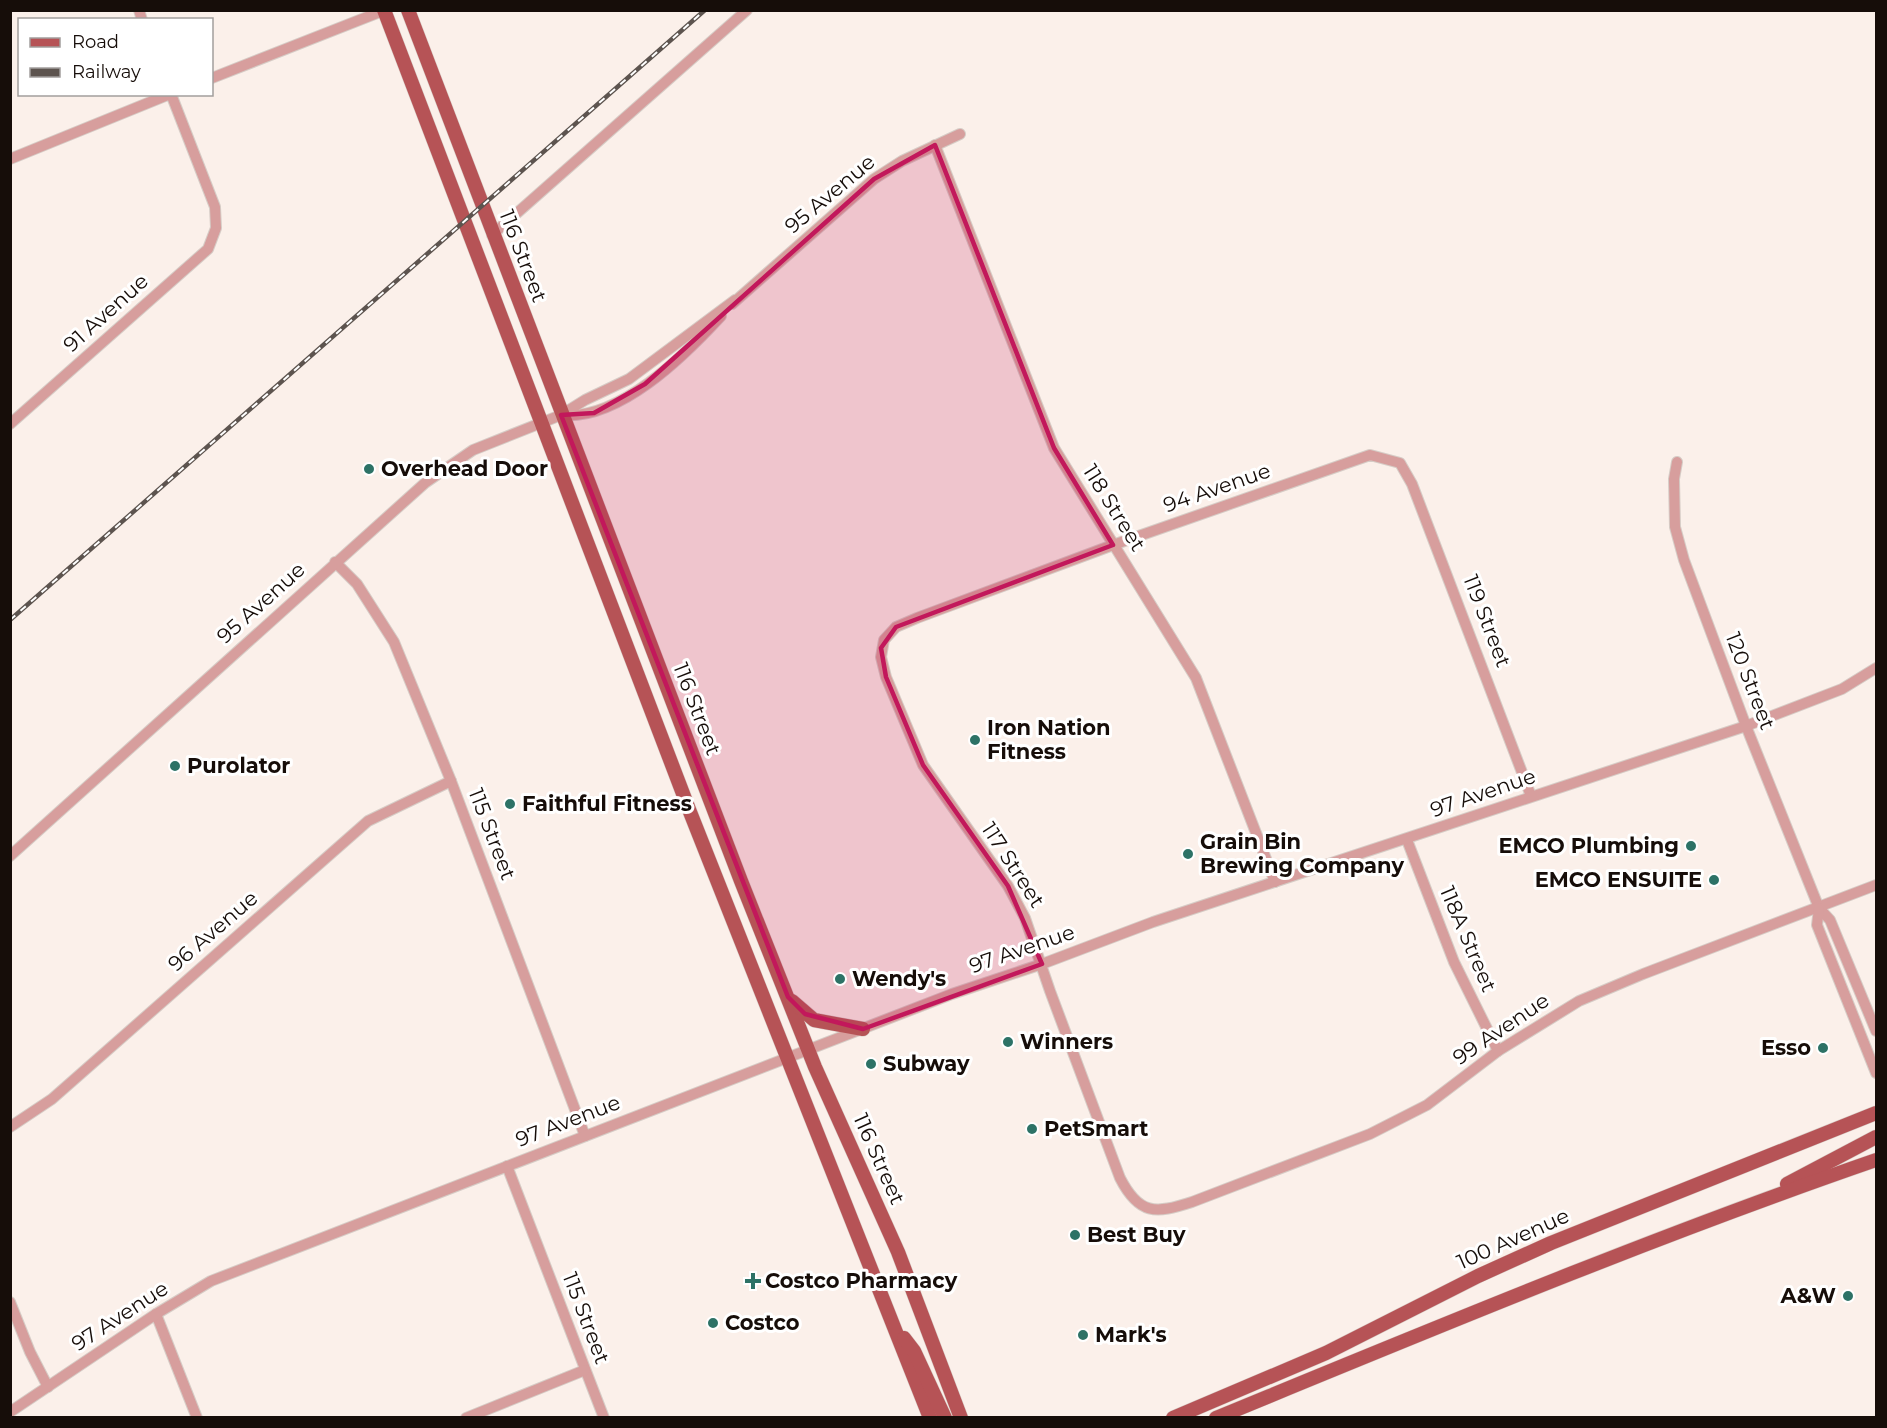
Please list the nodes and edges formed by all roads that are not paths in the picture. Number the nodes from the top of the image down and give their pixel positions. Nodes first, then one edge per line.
1 (408, 10) edge
2 (747, 10) edge
3 (384, 11) edge
4 (213, 78) edge
5 (166, 96) edge
6 (172, 96) edge
7 (960, 134) dead end
8 (935, 145) junction
9 (10, 159) edge
10 (492, 235) junction
11 (561, 415) junction
12 (543, 423) junction
13 (10, 424) edge
14 (1677, 462) dead end
15 (1400, 463) joint
16 (1113, 545) junction
17 (335, 562) junction
18 (884, 640) joint
19 (1876, 668) edge
20 (1746, 726) junction
21 (451, 781) junction
22 (1531, 796) junction
23 (1407, 840) junction
24 (10, 856) edge
25 (1275, 882) junction
26 (1876, 885) edge
27 (1819, 908) junction
28 (1042, 964) junction
29 (788, 997) junction
30 (863, 1029) junction
31 (1876, 1031) edge
32 (808, 1048) junction
33 (1498, 1051) junction
34 (786, 1057) junction
35 (1876, 1073) edge
36 (1876, 1113) edge
37 (10, 1127) edge
38 (585, 1136) junction
39 (1876, 1137) edge
40 (1876, 1160) edge
41 (507, 1166) junction
42 (1745, 1205) junction
43 (1152, 1210) joint
44 (10, 1302) edge
45 (156, 1314) junction
46 (892, 1321) junction
47 (585, 1370) junction
48 (48, 1387) junction
49 (10, 1412) edge
50 (197, 1418) edge
51 (466, 1418) edge
52 (604, 1418) edge
53 (930, 1418) edge
54 (945, 1418) edge
55 (961, 1418) edge
56 (1173, 1418) edge
57 (1216, 1418) edge

1 - 10 main road, 116 Street
2 - 10 street
3 - 4 street
3 - 12 main road, 116 Street
5 - 9 street
6 - 13 street, 91 Avenue
7 - 8 street, 95 Avenue
8 - 11 street, 95 Avenue
8 - 16 street, 118 Street
10 - 11 main road, 116 Street
11 - 12 street, 95 Avenue
11 - 29 main road, 116 Street
12 - 17 street, 95 Avenue
12 - 34 main road, 116 Street
14 - 20 street, 120 Street
15 - 16 street, 94 Avenue
15 - 22 street, 119 Street
16 - 18 street, 94 Avenue
16 - 25 street, 118 Street
17 - 21 street, 115 Street
17 - 24 street, 95 Avenue
18 - 28 street, 117 Street
19 - 20 street, 97 Avenue
20 - 22 street, 97 Avenue
20 - 27 street, 120 Street
21 - 37 street, 96 Avenue
21 - 38 street, 115 Street
22 - 23 street, 97 Avenue
23 - 25 street, 97 Avenue
23 - 33 street, 118A Street
25 - 28 street, 97 Avenue
26 - 27 street, 99 Avenue
27 - 31 street, 120 Street
27 - 33 street, 99 Avenue
27 - 35 street, 120 Street
28 - 30 street, 97 Avenue
28 - 43 street, 117 Street
29 - 30 main road
29 - 32 main road, 116 Street
30 - 32 street, 97 Avenue
32 - 34 street, 97 Avenue
32 - 55 main road, 116 Street
33 - 43 street, 99 Avenue
34 - 38 street, 97 Avenue
34 - 46 main road, 116 Street
36 - 56 main road, 100 Avenue
38 - 41 street, 97 Avenue
39 - 42 main road
40 - 42 main road
41 - 45 street, 97 Avenue
41 - 47 street, 115 Street
42 - 57 main road
44 - 48 street
45 - 48 street, 97 Avenue
45 - 50 street
46 - 53 main road, 116 Street
46 - 54 main road
47 - 51 street
47 - 52 street, 115 Street
48 - 49 street, 97 Avenue

